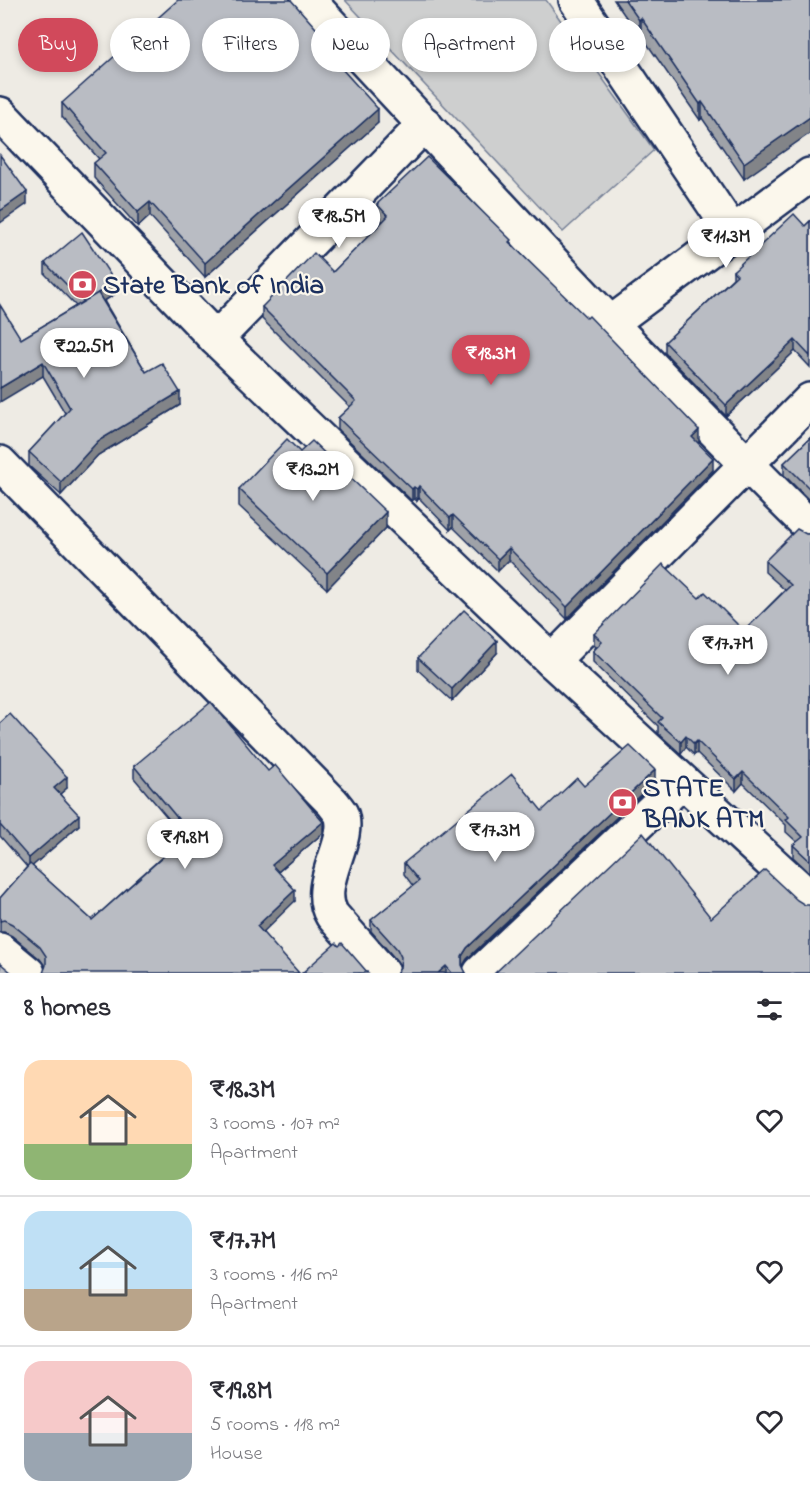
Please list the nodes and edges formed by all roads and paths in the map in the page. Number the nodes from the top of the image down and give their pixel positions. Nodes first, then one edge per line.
1 (308, 0) edge
2 (576, 0) edge
3 (0, 114) edge
4 (425, 124) junction
5 (810, 175) edge
6 (733, 233) junction
7 (611, 323) junction
8 (216, 339) junction
9 (810, 400) edge
10 (0, 462) edge
11 (745, 463) junction
12 (810, 527) edge
13 (552, 661) junction
14 (682, 782) junction
15 (810, 898) edge
16 (0, 950) edge
17 (28, 973) edge
18 (383, 973) edge
19 (480, 973) edge

1 - 4 street
2 - 6 street
3 - 8 street
4 - 7 street
4 - 8 street
5 - 6 street
6 - 7 street
7 - 11 street
8 - 13 street
9 - 11 street
10 - 18 street
11 - 12 street
11 - 13 street
13 - 14 street
14 - 15 street
14 - 19 street
16 - 17 street

